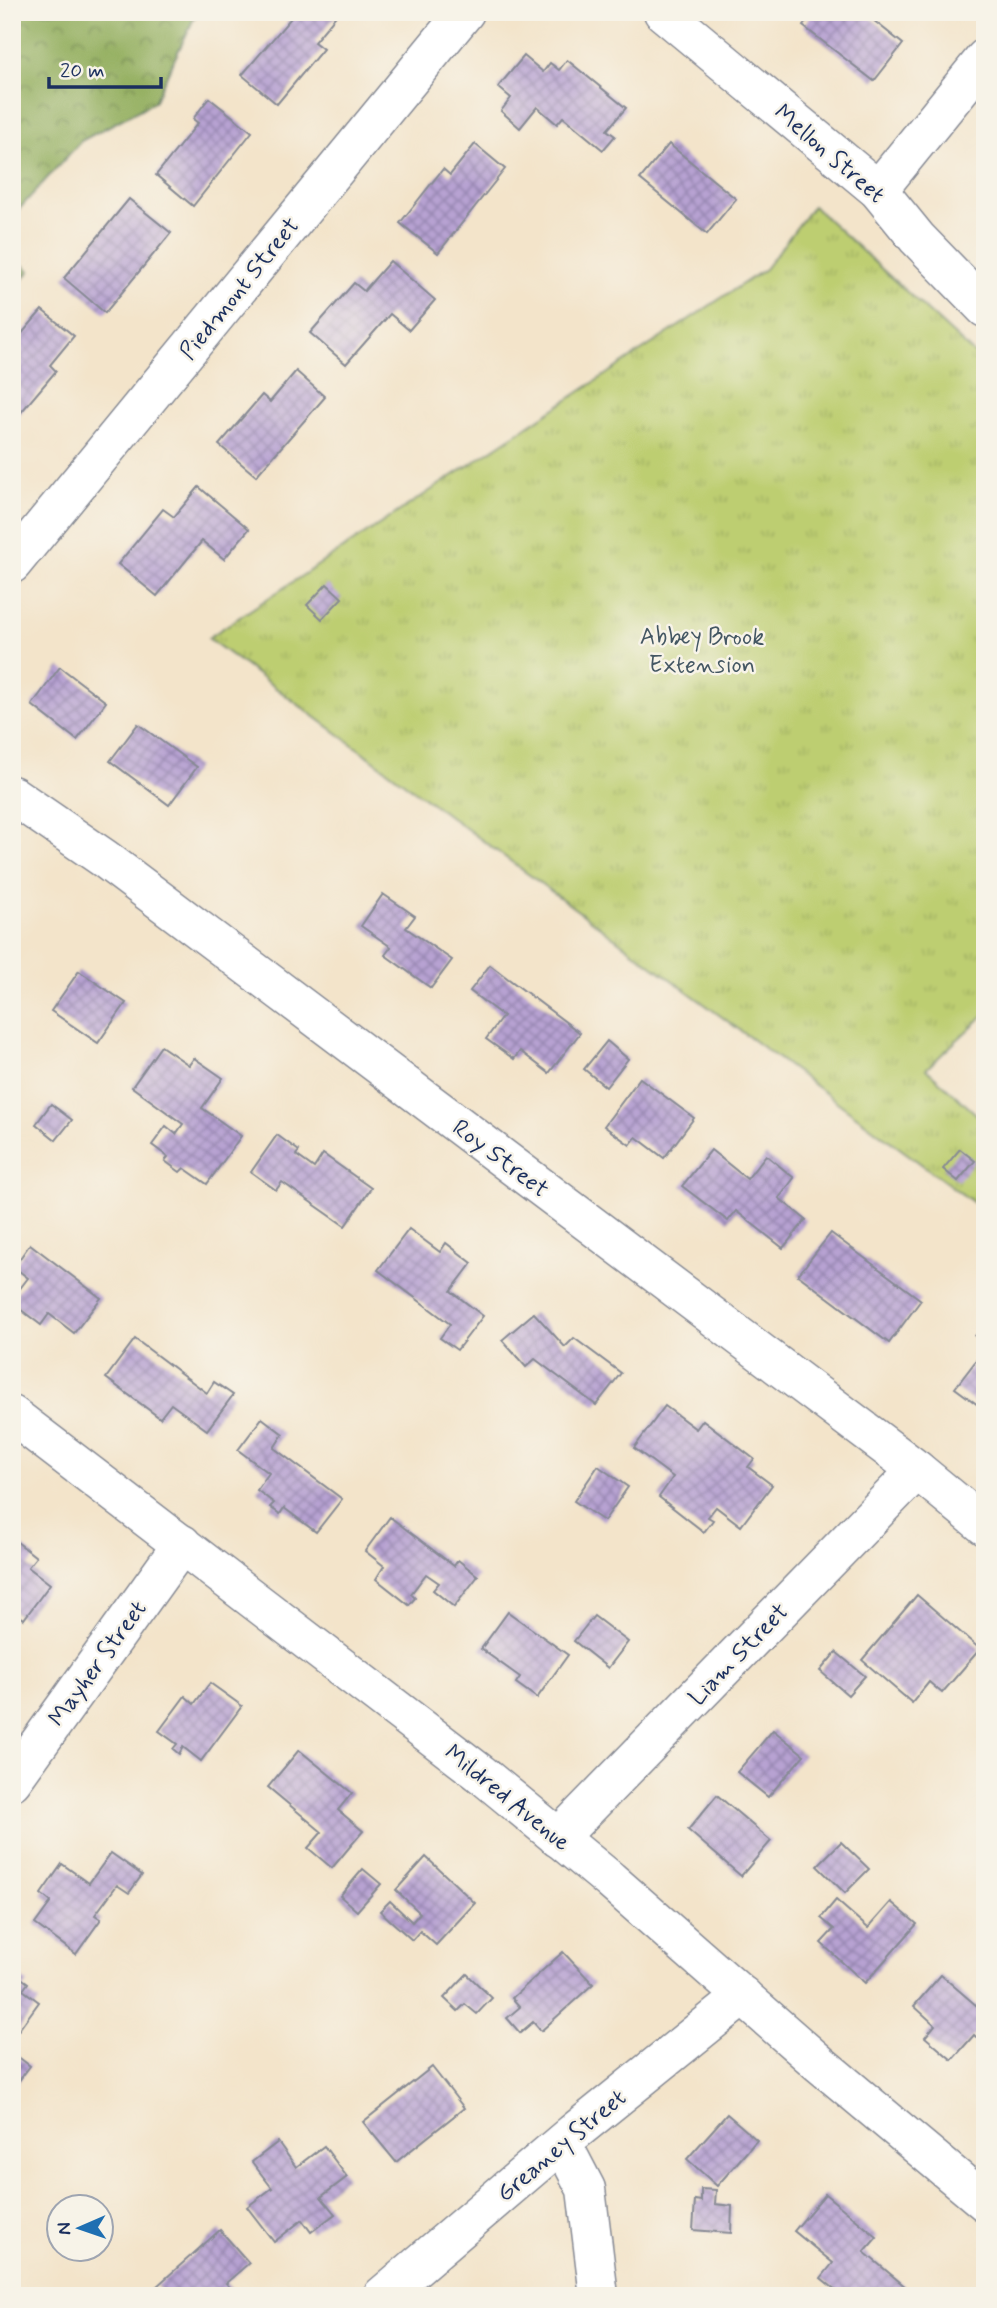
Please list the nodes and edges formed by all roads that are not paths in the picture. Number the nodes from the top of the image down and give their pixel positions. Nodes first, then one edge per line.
1 (465, 12) edge
2 (663, 12) edge
3 (985, 58) edge
4 (878, 190) junction
5 (985, 308) edge
6 (12, 564) edge
7 (12, 795) edge
8 (12, 1415) edge
9 (917, 1470) junction
10 (985, 1526) edge
11 (182, 1545) junction
12 (12, 1781) edge
13 (558, 1838) junction
14 (743, 1996) junction
15 (562, 2143) junction
16 (985, 2202) edge
17 (382, 2296) edge
18 (599, 2296) edge

1 - 6 street, Piedmont Street
2 - 4 street, Mellon Street
3 - 4 street
4 - 5 street, Mellon Street
7 - 9 street, Roy Street
8 - 11 street, Mildred Avenue
9 - 10 street, Roy Street
9 - 13 street, Liam Street
11 - 12 street, Mayher Street
11 - 13 street, Mildred Avenue
13 - 14 street, Mildred Avenue
14 - 15 street, Greaney Street
14 - 16 street, Mildred Avenue
15 - 17 street, Greaney Street
15 - 18 street

